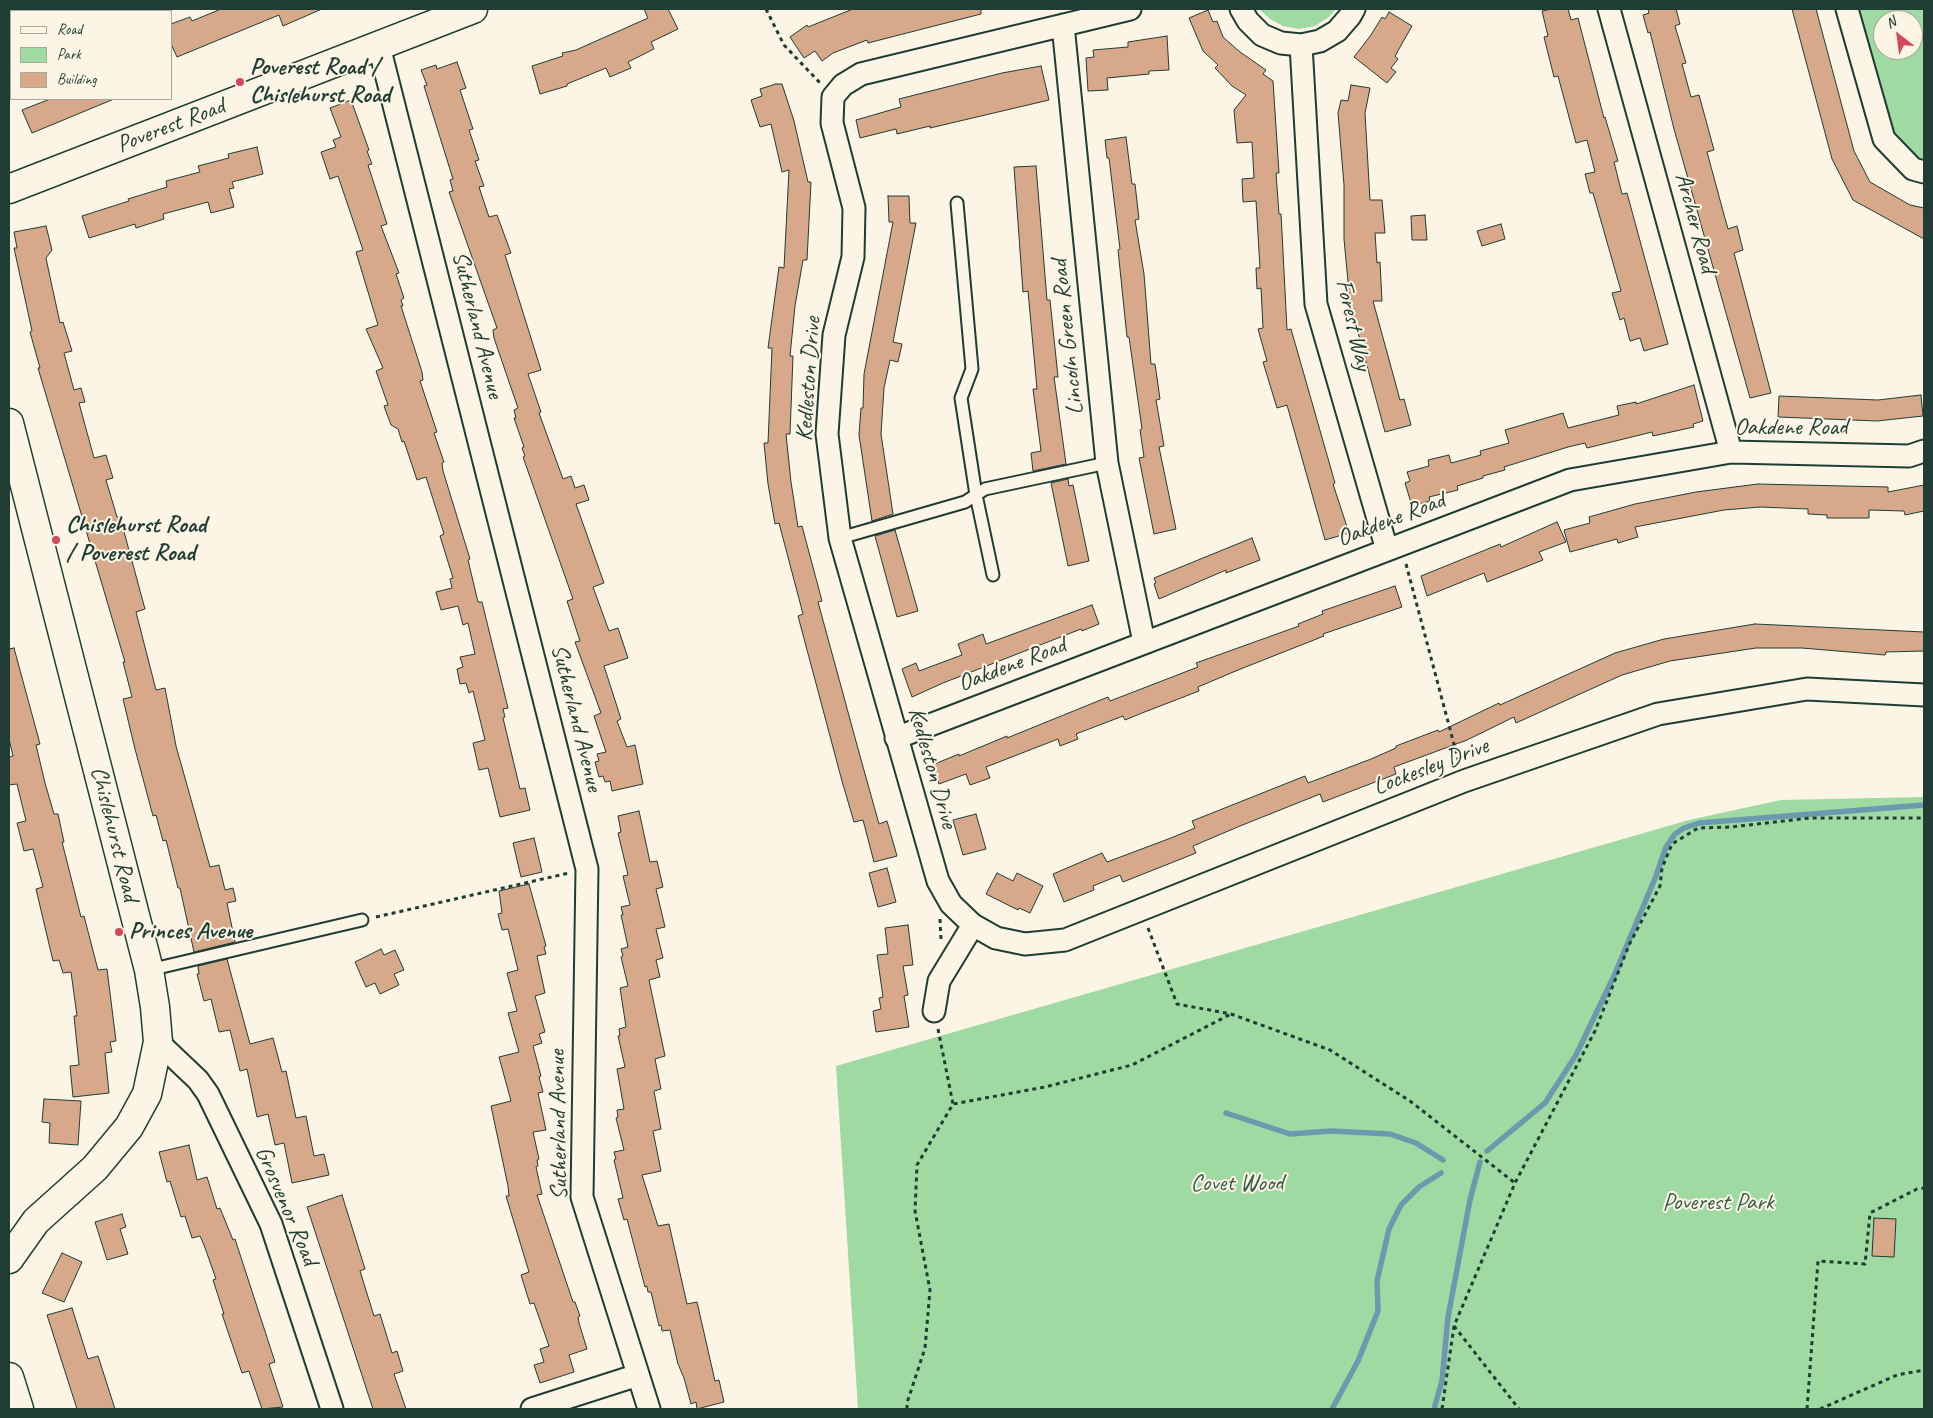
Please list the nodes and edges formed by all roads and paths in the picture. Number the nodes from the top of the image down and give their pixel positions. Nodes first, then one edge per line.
1 (473, 9) edge
2 (766, 9) edge
3 (1130, 9) edge
4 (1241, 9) edge
5 (1354, 9) edge
6 (1609, 9) edge
7 (1847, 9) edge
8 (1063, 25) junction
9 (1300, 45) junction
10 (379, 46) junction
11 (833, 97) junction
12 (1924, 172) edge
13 (9, 189) edge
14 (957, 203) dead end
15 (9, 424) edge
16 (1924, 451) edge
17 (1731, 452) junction
18 (1107, 463) junction
19 (976, 495) junction
20 (840, 538) junction
21 (1394, 547) junction
22 (993, 575) dead end
23 (1144, 642) junction
24 (1924, 695) edge
25 (896, 738) junction
26 (1464, 780) junction
27 (1924, 818) edge
28 (587, 869) junction
29 (1140, 910) junction
30 (362, 920) joint
31 (973, 925) junction
32 (149, 970) junction
33 (934, 1011) joint
34 (1231, 1014) junction
35 (158, 1042) junction
36 (953, 1104) junction
37 (1515, 1183) junction
38 (1924, 1188) edge
39 (9, 1259) edge
40 (1454, 1326) junction
41 (1924, 1370) edge
42 (638, 1375) junction
43 (9, 1378) edge
44 (19, 1409) edge
45 (332, 1409) edge
46 (532, 1409) edge
47 (649, 1409) edge
48 (907, 1409) edge
49 (1442, 1409) edge
50 (1519, 1409) edge
51 (1807, 1409) edge
52 (1820, 1409) edge

1 - 10 main road, Poverest Road
2 - 11 path
3 - 8 street
4 - 9 street
5 - 9 street
6 - 17 street, Archer Road
7 - 12 street
8 - 11 street
8 - 18 street, Lincoln Green Road
9 - 21 street, Forest Way
10 - 13 main road, Poverest Road
10 - 28 street, Sutherland Avenue
11 - 20 street, Kedleston Drive
14 - 19 lane
15 - 32 main road, Chislehurst Road
16 - 17 street, Oakdene Road
17 - 21 street, Oakdene Road
18 - 19 lane
18 - 23 street, Lincoln Green Road
19 - 20 lane
19 - 22 lane
20 - 25 street, Kedleston Drive
21 - 23 street, Oakdene Road
21 - 26 path
23 - 25 street, Oakdene Road
24 - 26 street, Lockesley Drive
25 - 31 street, Kedleston Drive
26 - 29 street, Lockesley Drive
27 - 37 path
28 - 30 path
28 - 42 street, Sutherland Avenue
29 - 31 street, Lockesley Drive
29 - 34 path
30 - 32 lane
31 - 33 street
32 - 35 main road, Chislehurst Road
33 - 36 path
34 - 36 path
34 - 37 path
35 - 39 main road, Chislehurst Road
35 - 45 street, Grosvenor Road
36 - 48 path
37 - 40 path
38 - 51 path
40 - 49 path
40 - 50 path
41 - 52 path
42 - 46 street
42 - 47 street, Sutherland Avenue
43 - 44 main road

